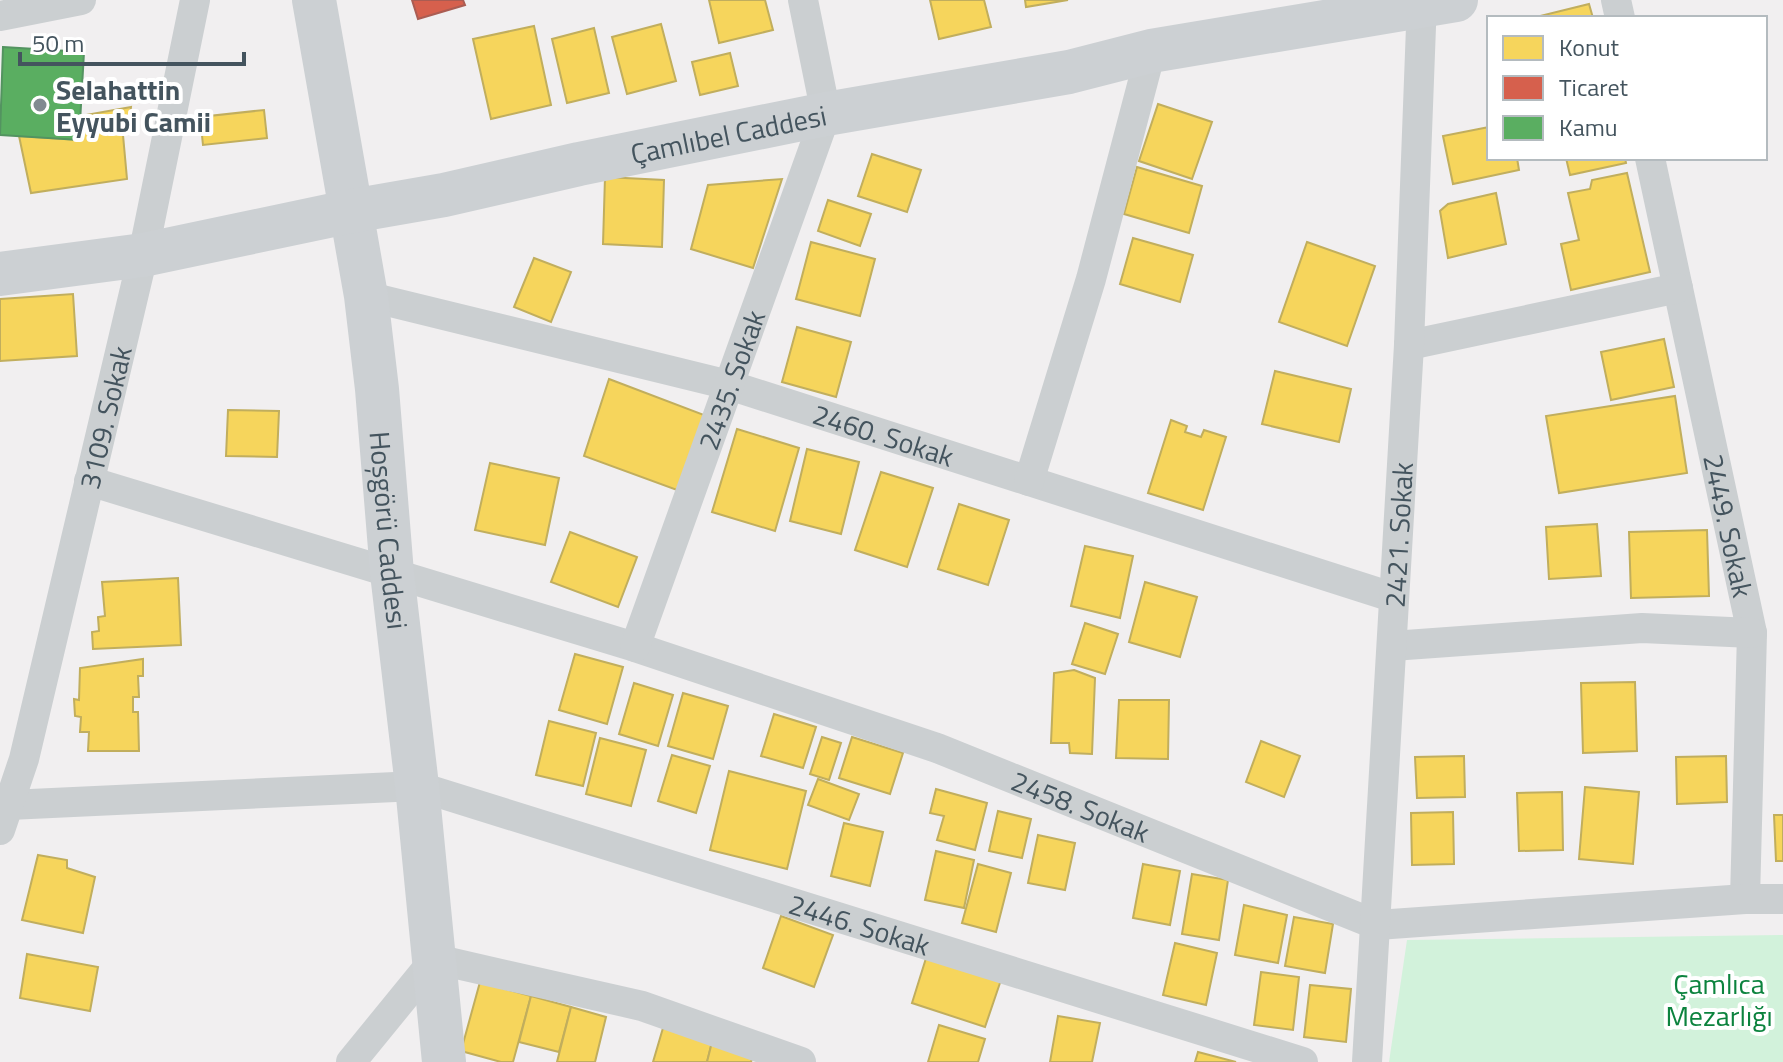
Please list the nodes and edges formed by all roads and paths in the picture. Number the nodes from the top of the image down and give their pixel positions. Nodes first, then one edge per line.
1 (81, 0) edge
2 (195, 0) edge
3 (314, 0) edge
4 (803, 0) edge
5 (1433, 2) edge
6 (0, 16) edge
7 (1151, 51) junction
8 (826, 114) junction
9 (1650, 160) edge
10 (352, 211) junction
11 (143, 255) junction
12 (0, 274) edge
13 (1678, 288) junction
14 (366, 296) junction
15 (1409, 345) junction
16 (729, 385) junction
17 (89, 481) junction
18 (1029, 481) junction
19 (392, 573) junction
20 (1392, 597) junction
21 (1752, 633) junction
22 (1392, 646) junction
23 (635, 647) junction
24 (12, 757) edge
25 (417, 786) junction
26 (4, 818) edge
27 (1745, 899) junction
28 (1783, 899) edge
29 (1377, 925) junction
30 (435, 959) junction
31 (447, 1061) edge
32 (351, 1062) edge
33 (801, 1062) edge
34 (1303, 1062) edge
35 (1367, 1062) edge

1 - 6 street
2 - 11 street, 3109. Sokak
3 - 10 street, Hoşgörü Caddesi
4 - 8 street
5 - 7 street, Çamlıbel Caddesi
5 - 15 street, 2421. Sokak
7 - 8 street, Çamlıbel Caddesi
7 - 18 street
8 - 10 street, Çamlıbel Caddesi
8 - 16 street, 2435. Sokak
9 - 13 street, 2449. Sokak
10 - 11 street, Çamlıbel Caddesi
10 - 14 street, Hoşgörü Caddesi
11 - 12 street, Çamlıbel Caddesi
11 - 17 street, 3109. Sokak
13 - 15 street
13 - 21 street, 2449. Sokak
14 - 16 street, 2460. Sokak
14 - 19 street, Hoşgörü Caddesi
15 - 20 street, 2421. Sokak
16 - 18 street, 2460. Sokak
16 - 23 street, 2435. Sokak
17 - 19 street, 2458. Sokak
17 - 24 street, 3109. Sokak
18 - 20 street, 2460. Sokak
19 - 23 street, 2458. Sokak
19 - 25 street, Hoşgörü Caddesi
20 - 22 street, 2421. Sokak
21 - 22 street
21 - 27 street, 2449. Sokak
22 - 29 street, 2421. Sokak
23 - 29 street, 2458. Sokak
24 - 26 street, 3109. Sokak
25 - 26 street, 2446. Sokak
25 - 30 street, Hoşgörü Caddesi
25 - 34 street, 2446. Sokak
27 - 28 street, 2458. Sokak
27 - 29 street, 2458. Sokak
29 - 35 street, 2421. Sokak
30 - 31 street, Hoşgörü Caddesi
30 - 32 street
30 - 33 street

